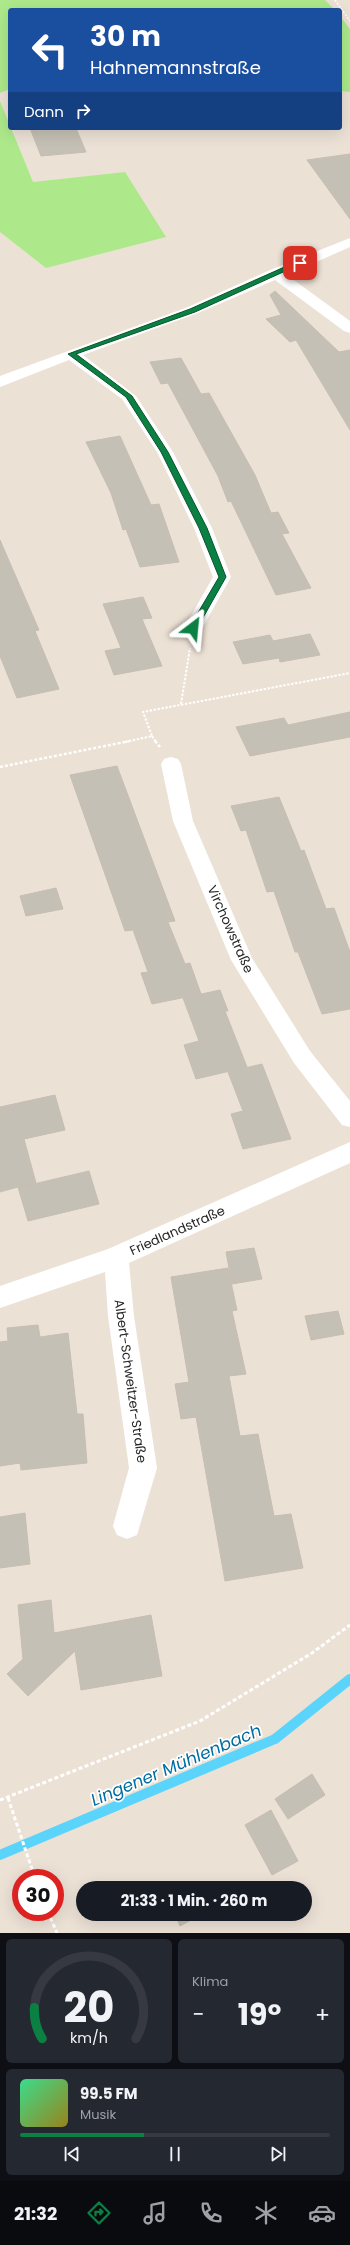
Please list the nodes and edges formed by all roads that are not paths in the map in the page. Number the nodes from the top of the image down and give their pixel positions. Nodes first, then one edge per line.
1 (350, 242) edge
2 (275, 273) junction
3 (350, 328) edge
4 (71, 354) junction
5 (0, 382) edge
6 (193, 628) road end
7 (171, 764) dead end
8 (350, 1118) edge
9 (350, 1152) edge
10 (116, 1257) junction
11 (2, 1290) edge
12 (127, 1526) dead end

1 - 2 street
2 - 3 street
2 - 4 street
4 - 5 street
4 - 6 street
7 - 8 street, Virchowstraße
9 - 10 street, Friedlandstraße
10 - 11 street, Friedlandstraße
10 - 12 street, Albert-Schweitzer-Straße

